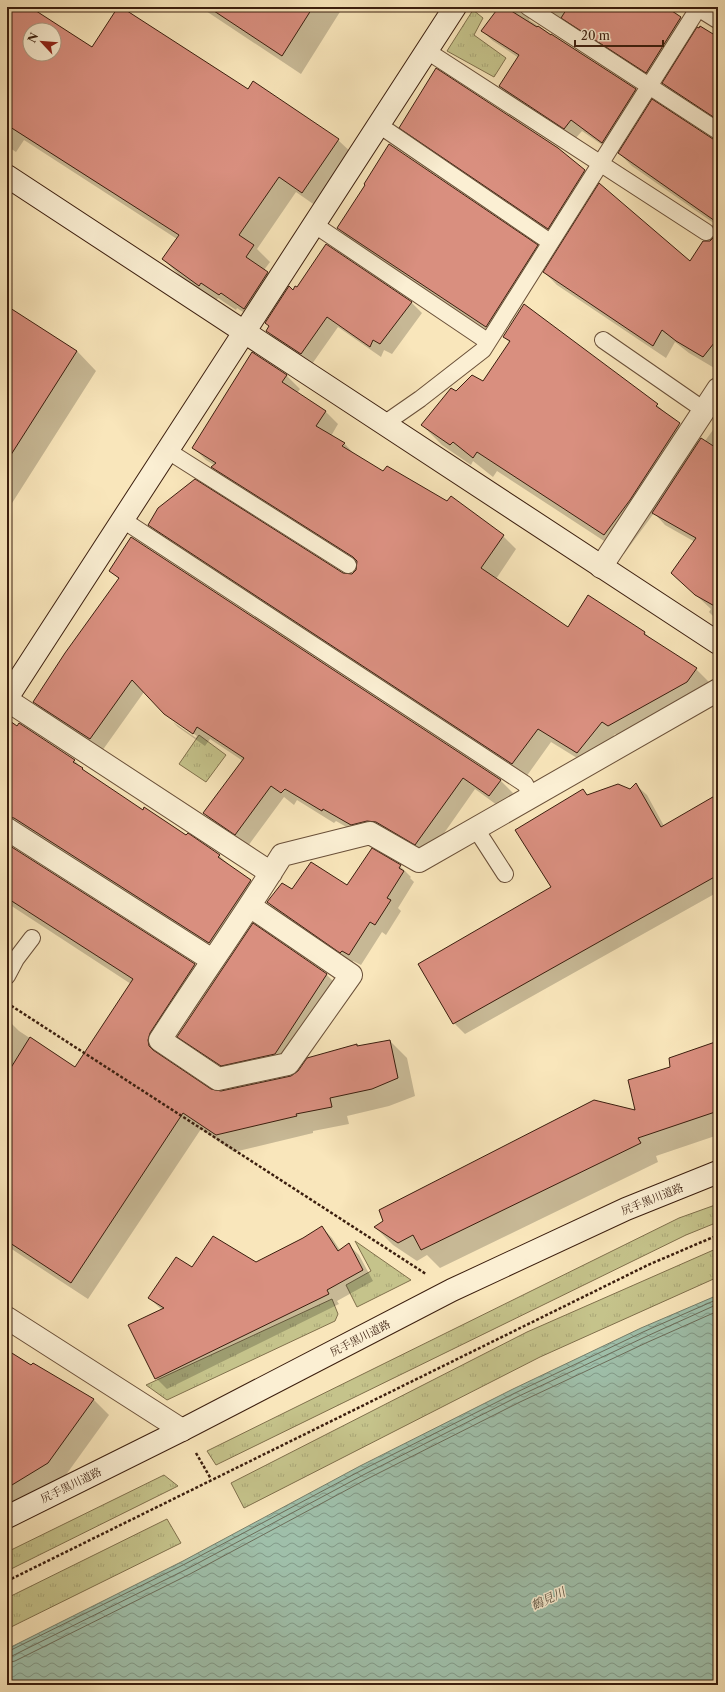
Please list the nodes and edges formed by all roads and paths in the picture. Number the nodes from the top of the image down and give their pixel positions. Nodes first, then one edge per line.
1 (455, 7) edge
2 (528, 7) edge
3 (701, 7) edge
4 (718, 17) edge
5 (427, 51) junction
6 (649, 86) junction
7 (379, 124) junction
8 (718, 131) edge
9 (600, 163) junction
10 (7, 176) edge
11 (315, 225) junction
12 (706, 232) dead end
13 (550, 242) junction
14 (245, 332) junction
15 (603, 340) dead end
16 (487, 341) junction
17 (718, 389) edge
18 (704, 410) junction
19 (384, 424) junction
20 (168, 451) junction
21 (123, 520) junction
22 (348, 565) dead end
23 (601, 567) junction
24 (718, 643) edge
25 (718, 690) edge
26 (7, 699) edge
27 (532, 797) junction
28 (7, 829) edge
29 (476, 829) junction
30 (271, 873) junction
31 (505, 874) dead end
32 (250, 906) junction
33 (32, 938) dead end
34 (12, 956) edge
35 (212, 960) junction
36 (7, 976) edge
37 (7, 1003) edge
38 (718, 1172) edge
39 (718, 1235) edge
40 (452, 1290) junction
41 (7, 1318) edge
42 (182, 1430) junction
43 (211, 1479) junction
44 (7, 1517) edge
45 (7, 1581) edge

1 - 5 street
2 - 6 lane
3 - 4 street
3 - 6 lane
5 - 7 street
5 - 9 lane
6 - 8 lane
6 - 9 lane
7 - 11 street
7 - 13 lane
9 - 12 lane
9 - 13 lane
10 - 14 street
11 - 14 street
11 - 16 lane
13 - 16 lane
14 - 19 street
14 - 20 street
15 - 18 lane
16 - 19 lane
17 - 18 street
18 - 23 street
19 - 23 street
20 - 21 street
20 - 22 lane
21 - 26 street
21 - 27 lane
23 - 24 street
25 - 27 street
26 - 30 street
27 - 29 street
28 - 35 street
29 - 30 street
29 - 31 lane
30 - 32 street
32 - 35 street
32 - 35 street
33 - 34 lane
34 - 36 lane
37 - 40 path
38 - 40 street, 尻手黒川道路
39 - 43 path
40 - 42 street, 尻手黒川道路
41 - 42 street
42 - 43 path
42 - 44 street, 尻手黒川道路
43 - 45 path

